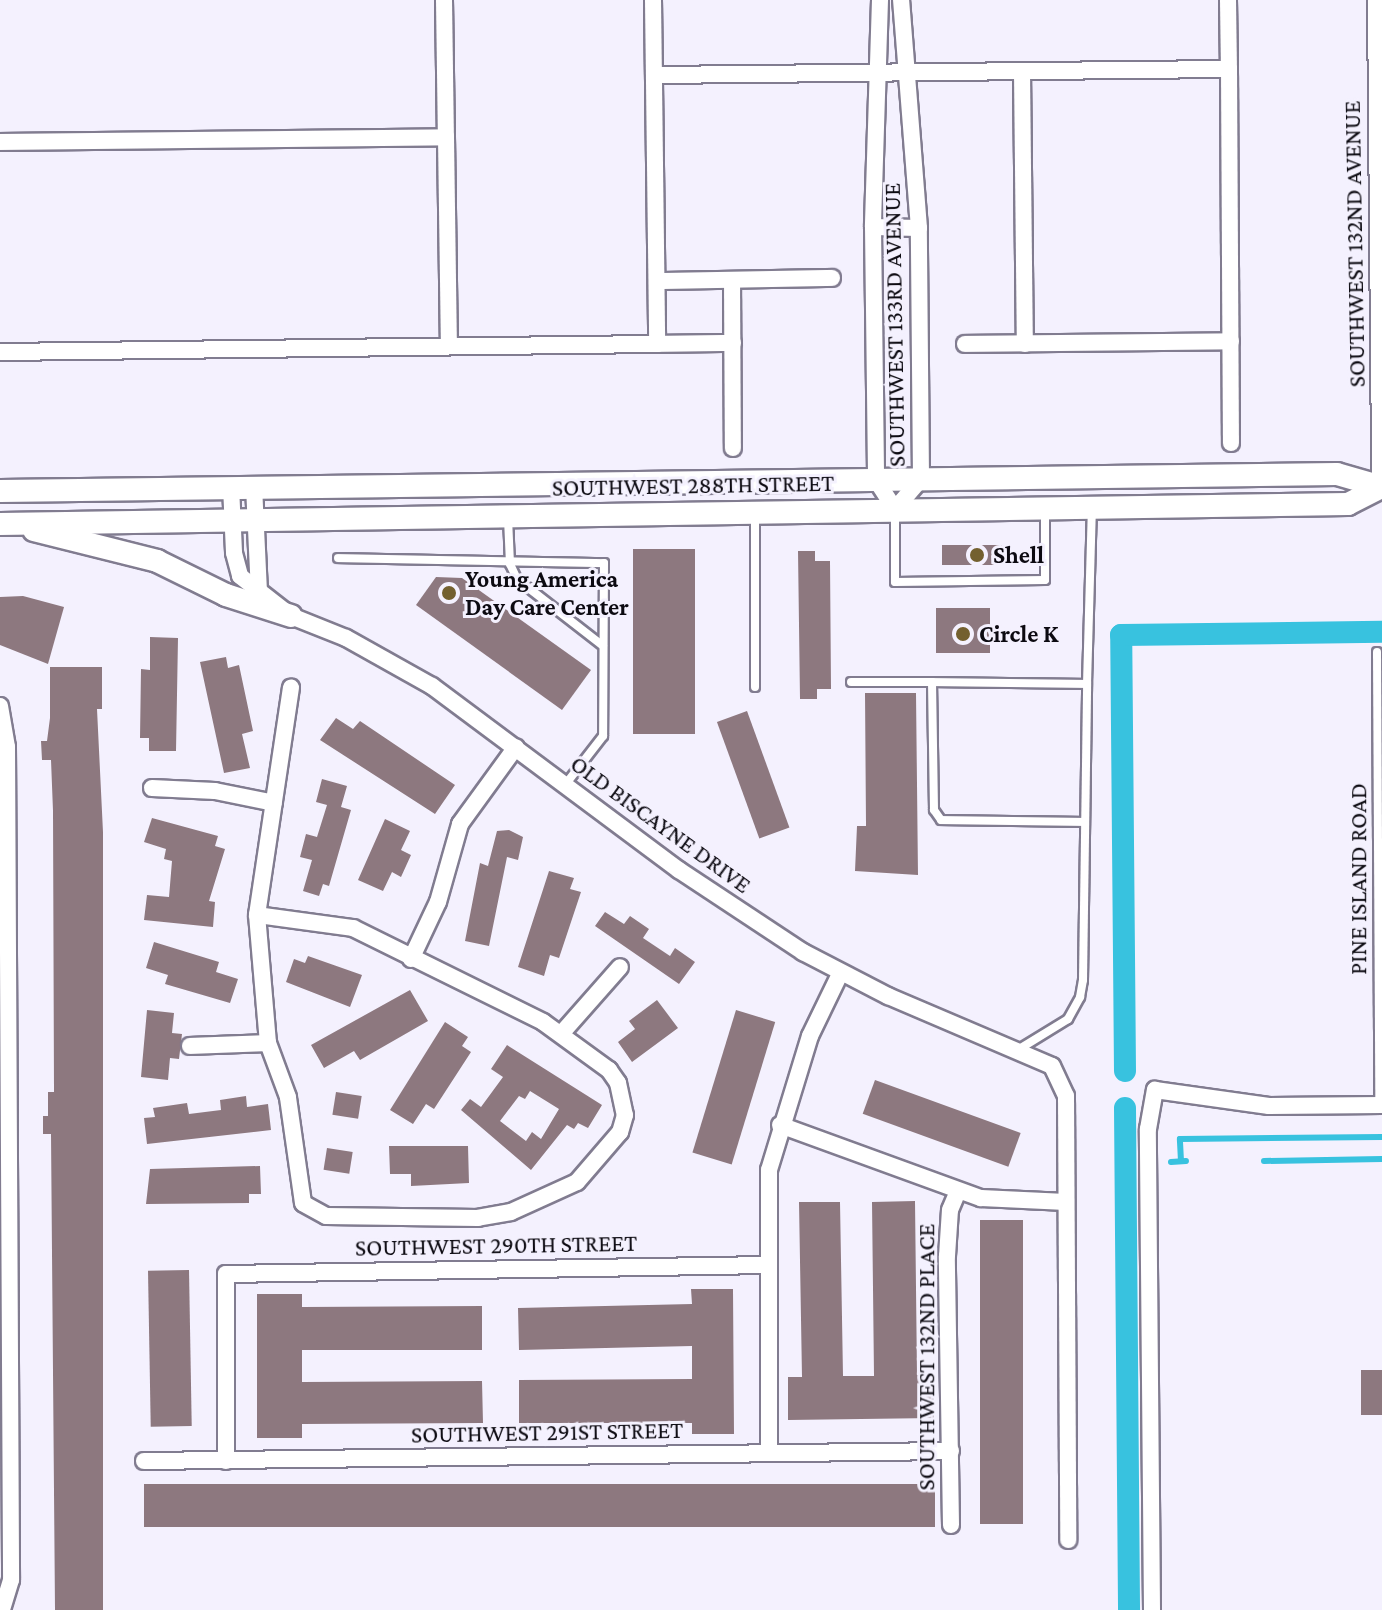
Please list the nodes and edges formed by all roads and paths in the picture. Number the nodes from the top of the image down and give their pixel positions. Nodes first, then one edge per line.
1 (444, 0) edge
2 (653, 0) edge
3 (880, 0) edge
4 (901, 0) edge
5 (1228, 0) edge
6 (1378, 0) edge
7 (1381, 33) edge
8 (1229, 69) junction
9 (1022, 71) junction
10 (877, 72) junction
11 (906, 72) junction
12 (654, 75) junction
13 (446, 137) junction
14 (0, 142) edge
15 (873, 227) junction
16 (919, 228) junction
17 (1381, 244) edge
18 (832, 278) dead end
19 (732, 280) junction
20 (657, 281) junction
21 (1231, 341) junction
22 (733, 343) junction
23 (657, 344) junction
24 (965, 344) dead end
25 (1025, 344) junction
26 (449, 346) junction
27 (0, 352) edge
28 (1382, 376) edge
29 (1231, 443) dead end
30 (733, 448) dead end
31 (921, 479) junction
32 (876, 480) junction
33 (507, 483) junction
34 (231, 486) junction
35 (254, 486) junction
36 (1382, 487) edge
37 (0, 491) edge
38 (1092, 507) junction
39 (1045, 508) junction
40 (895, 509) junction
41 (755, 510) junction
42 (508, 513) junction
43 (232, 516) junction
44 (255, 516) junction
45 (5, 524) edge
46 (338, 558) dead end
47 (510, 564) junction
48 (259, 594) junction
49 (291, 616) junction
50 (603, 646) junction
51 (1377, 652) dead end
52 (851, 682) dead end
53 (932, 682) junction
54 (1087, 684) junction
55 (755, 687) dead end
56 (291, 688) dead end
57 (0, 706) edge
58 (516, 747) junction
59 (565, 785) junction
60 (152, 788) dead end
61 (274, 803) junction
62 (1084, 822) junction
63 (257, 915) junction
64 (3, 927) edge
65 (411, 959) junction
66 (620, 967) dead end
67 (840, 974) junction
68 (561, 1034) junction
69 (268, 1043) junction
70 (190, 1046) dead end
71 (1016, 1051) junction
72 (1380, 1105) edge
73 (780, 1125) junction
74 (4, 1164) edge
75 (958, 1191) junction
76 (1066, 1202) junction
77 (767, 1265) junction
78 (4, 1398) edge
79 (951, 1451) junction
80 (769, 1453) junction
81 (144, 1461) dead end
82 (226, 1461) junction
83 (951, 1525) dead end
84 (1068, 1540) dead end
85 (2, 1610) edge
86 (1152, 1610) edge

1 - 13 street
2 - 12 street
3 - 10 street, SOUTHWEST 133RD AVENUE
4 - 11 street, SOUTHWEST 133RD AVENUE
5 - 8 street
6 - 7 street, SOUTHWEST 132ND AVENUE
7 - 17 street, SOUTHWEST 132ND AVENUE
8 - 9 street
8 - 21 street
9 - 11 street
9 - 25 street
10 - 11 street
10 - 12 street
10 - 15 street, SOUTHWEST 133RD AVENUE
11 - 16 street, SOUTHWEST 133RD AVENUE
12 - 20 street
13 - 14 street
13 - 26 street
15 - 16 street
15 - 32 street, SOUTHWEST 133RD AVENUE
16 - 31 street, SOUTHWEST 133RD AVENUE
17 - 28 street, SOUTHWEST 132ND AVENUE
18 - 19 street
19 - 20 street
19 - 22 street
20 - 23 street
21 - 25 street
21 - 29 street
22 - 23 street
22 - 30 street
23 - 26 street
24 - 25 street
26 - 27 street
28 - 36 street, SOUTHWEST 132ND AVENUE
31 - 32 main road, SOUTHWEST 288TH STREET
31 - 36 main road, SOUTHWEST 288TH STREET
31 - 40 street, SOUTHWEST 133RD AVENUE
32 - 33 main road, SOUTHWEST 288TH STREET
32 - 40 street, SOUTHWEST 133RD AVENUE
33 - 35 main road, SOUTHWEST 288TH STREET
33 - 42 main road
34 - 35 main road, SOUTHWEST 288TH STREET
34 - 37 main road, SOUTHWEST 288TH STREET
34 - 43 street, OLD BISCAYNE DRIVE
35 - 44 street
36 - 38 main road, SOUTHWEST 288TH STREET
38 - 39 main road, SOUTHWEST 288TH STREET
38 - 54 lane
39 - 40 main road, SOUTHWEST 288TH STREET
39 - 40 lane
40 - 41 main road, SOUTHWEST 288TH STREET
41 - 42 main road, SOUTHWEST 288TH STREET
41 - 55 lane
42 - 44 main road, SOUTHWEST 288TH STREET
42 - 47 lane
43 - 44 main road, SOUTHWEST 288TH STREET
43 - 45 main road, SOUTHWEST 288TH STREET
43 - 48 street, OLD BISCAYNE DRIVE
44 - 48 street
45 - 49 main road
46 - 47 lane
47 - 50 lane
47 - 50 lane
48 - 49 street, OLD BISCAYNE DRIVE
49 - 58 street, OLD BISCAYNE DRIVE
50 - 59 lane
51 - 72 lane, PINE ISLAND ROAD
52 - 53 lane
53 - 54 lane
53 - 62 lane
54 - 62 lane
56 - 61 street
57 - 64 street
58 - 59 street, OLD BISCAYNE DRIVE
58 - 65 street
59 - 67 street, OLD BISCAYNE DRIVE
60 - 61 street
61 - 63 street
62 - 71 lane
63 - 65 street
63 - 69 street
64 - 74 street
65 - 68 street
66 - 68 street
67 - 71 street, OLD BISCAYNE DRIVE
67 - 73 street
68 - 69 street
69 - 70 street
71 - 76 street, OLD BISCAYNE DRIVE
72 - 86 street
73 - 75 street
73 - 77 street
74 - 78 street
75 - 76 street
75 - 79 street, SOUTHWEST 132ND PLACE
76 - 84 street
77 - 80 street
77 - 82 street, SOUTHWEST 290TH STREET
78 - 85 street
79 - 80 street, SOUTHWEST 291ST STREET
79 - 83 street, SOUTHWEST 132ND PLACE
80 - 82 street, SOUTHWEST 291ST STREET
81 - 82 street, SOUTHWEST 291ST STREET

